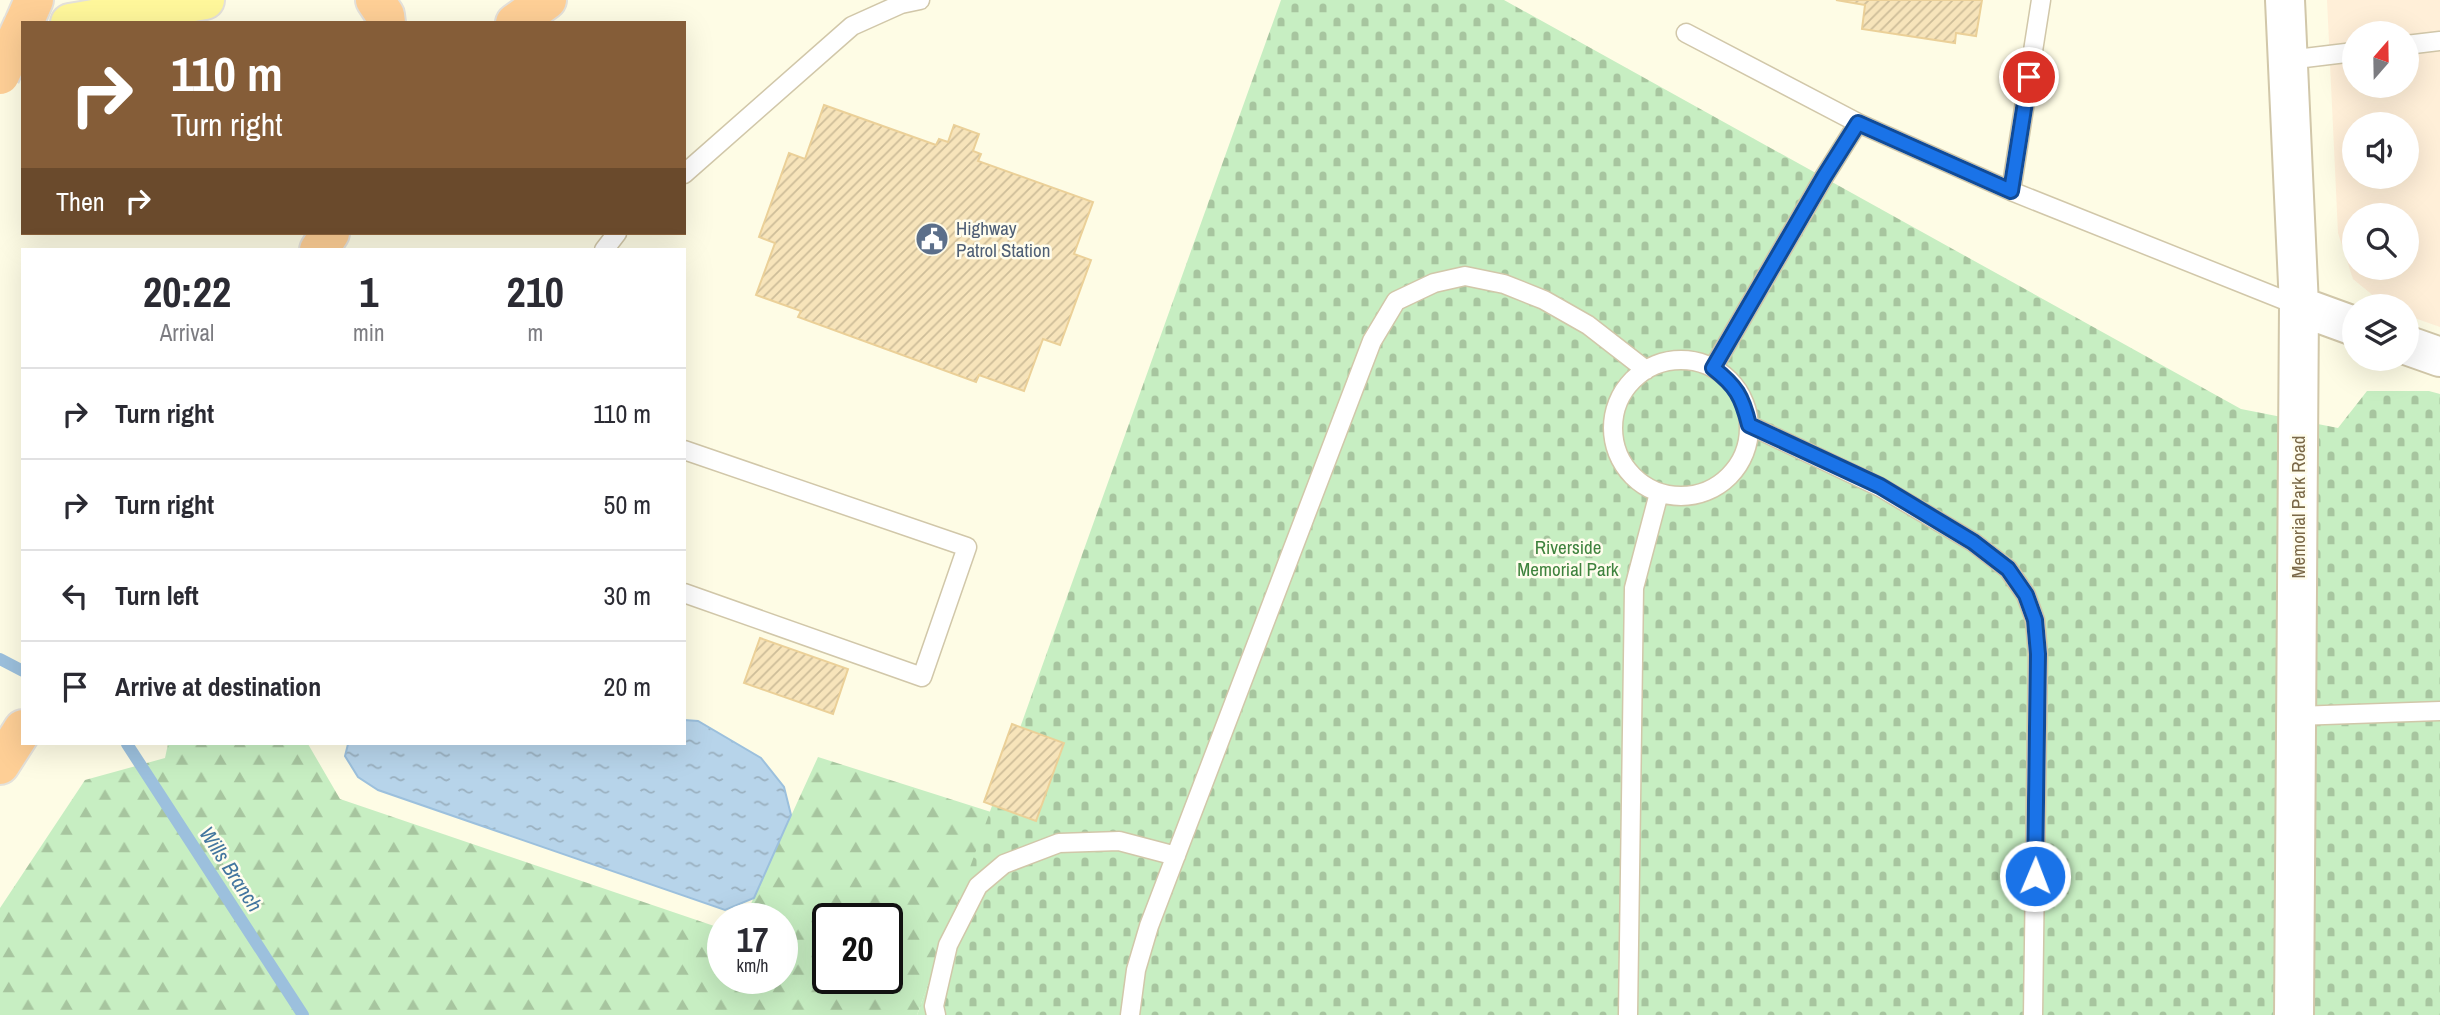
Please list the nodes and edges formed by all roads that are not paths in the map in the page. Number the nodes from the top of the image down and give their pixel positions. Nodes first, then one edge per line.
1 (34, 0) edge
2 (205, 0) edge
3 (375, 0) edge
4 (547, 0) edge
5 (920, 0) edge
6 (2041, 0) edge
7 (2285, 0) edge
8 (24, 21) edge
9 (82, 21) edge
10 (386, 21) edge
11 (518, 21) edge
12 (21, 28) edge
13 (21, 31) edge
14 (1686, 33) dead end
15 (0, 34) edge
16 (2440, 41) edge
17 (2419, 43) edge
18 (2342, 53) edge
19 (2288, 60) junction
20 (0, 75) edge
21 (1858, 123) junction
22 (686, 172) edge
23 (2011, 191) junction
24 (2299, 306) junction
25 (2342, 322) edge
26 (2419, 350) edge
27 (2440, 357) edge
28 (1713, 368) junction
29 (1646, 370) junction
30 (1749, 425) junction
31 (686, 451) edge
32 (1660, 493) junction
33 (686, 594) edge
34 (2440, 711) edge
35 (2296, 716) junction
36 (1176, 856) junction
37 (936, 1015) edge
38 (1130, 1015) edge
39 (1628, 1015) edge
40 (2033, 1015) edge
41 (2294, 1015) edge

1 - 8 highway
2 - 9 main road
3 - 10 highway
4 - 11 highway
5 - 22 lane
6 - 23 lane
7 - 19 street, Memorial Park Road
12 - 20 highway, bridge
13 - 15 main road
14 - 21 lane
16 - 17 lane
18 - 19 lane
19 - 24 street, Memorial Park Road
21 - 23 lane
21 - 28 lane
23 - 24 lane
24 - 25 street
24 - 35 street, Memorial Park Road
26 - 27 street
28 - 29 lane
28 - 30 lane
29 - 32 lane
29 - 36 lane
30 - 32 lane
30 - 40 lane
31 - 33 lane
32 - 39 lane
34 - 35 lane
35 - 41 street, Memorial Park Road
36 - 37 lane
36 - 38 lane

